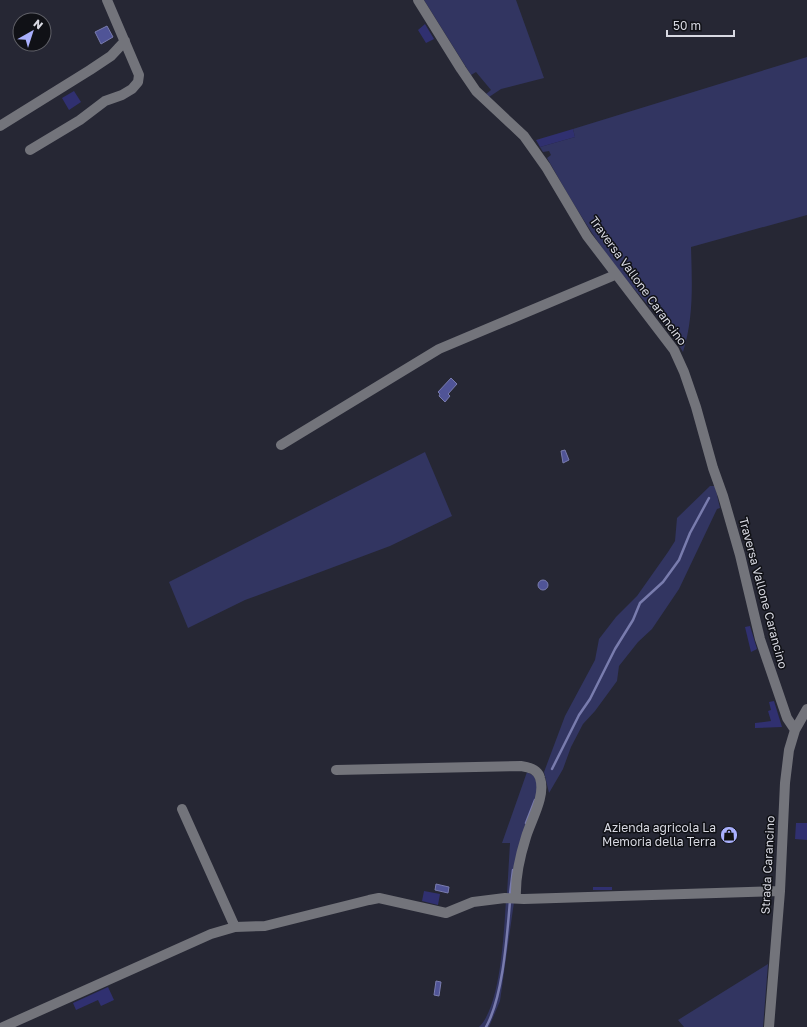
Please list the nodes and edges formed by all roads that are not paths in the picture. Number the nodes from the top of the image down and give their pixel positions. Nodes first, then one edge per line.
1 (107, 0) edge
2 (418, 0) edge
3 (125, 41) junction
4 (0, 126) edge
5 (30, 150) dead end
6 (615, 274) junction
7 (281, 445) dead end
8 (807, 709) edge
9 (795, 730) junction
10 (336, 770) dead end
11 (182, 809) dead end
12 (780, 891) junction
13 (516, 898) junction
14 (235, 926) junction
15 (3, 1027) edge
16 (769, 1027) edge

1 - 3 street
2 - 6 street, Traversa Vallone Carancino
3 - 4 street
3 - 5 street
6 - 7 street
6 - 9 street, Traversa Vallone Carancino
8 - 9 street, Strada Carancino
9 - 12 street, Strada Carancino
10 - 13 street
11 - 14 street
12 - 13 street
12 - 16 street, Strada Carancino
13 - 14 street
14 - 15 street

